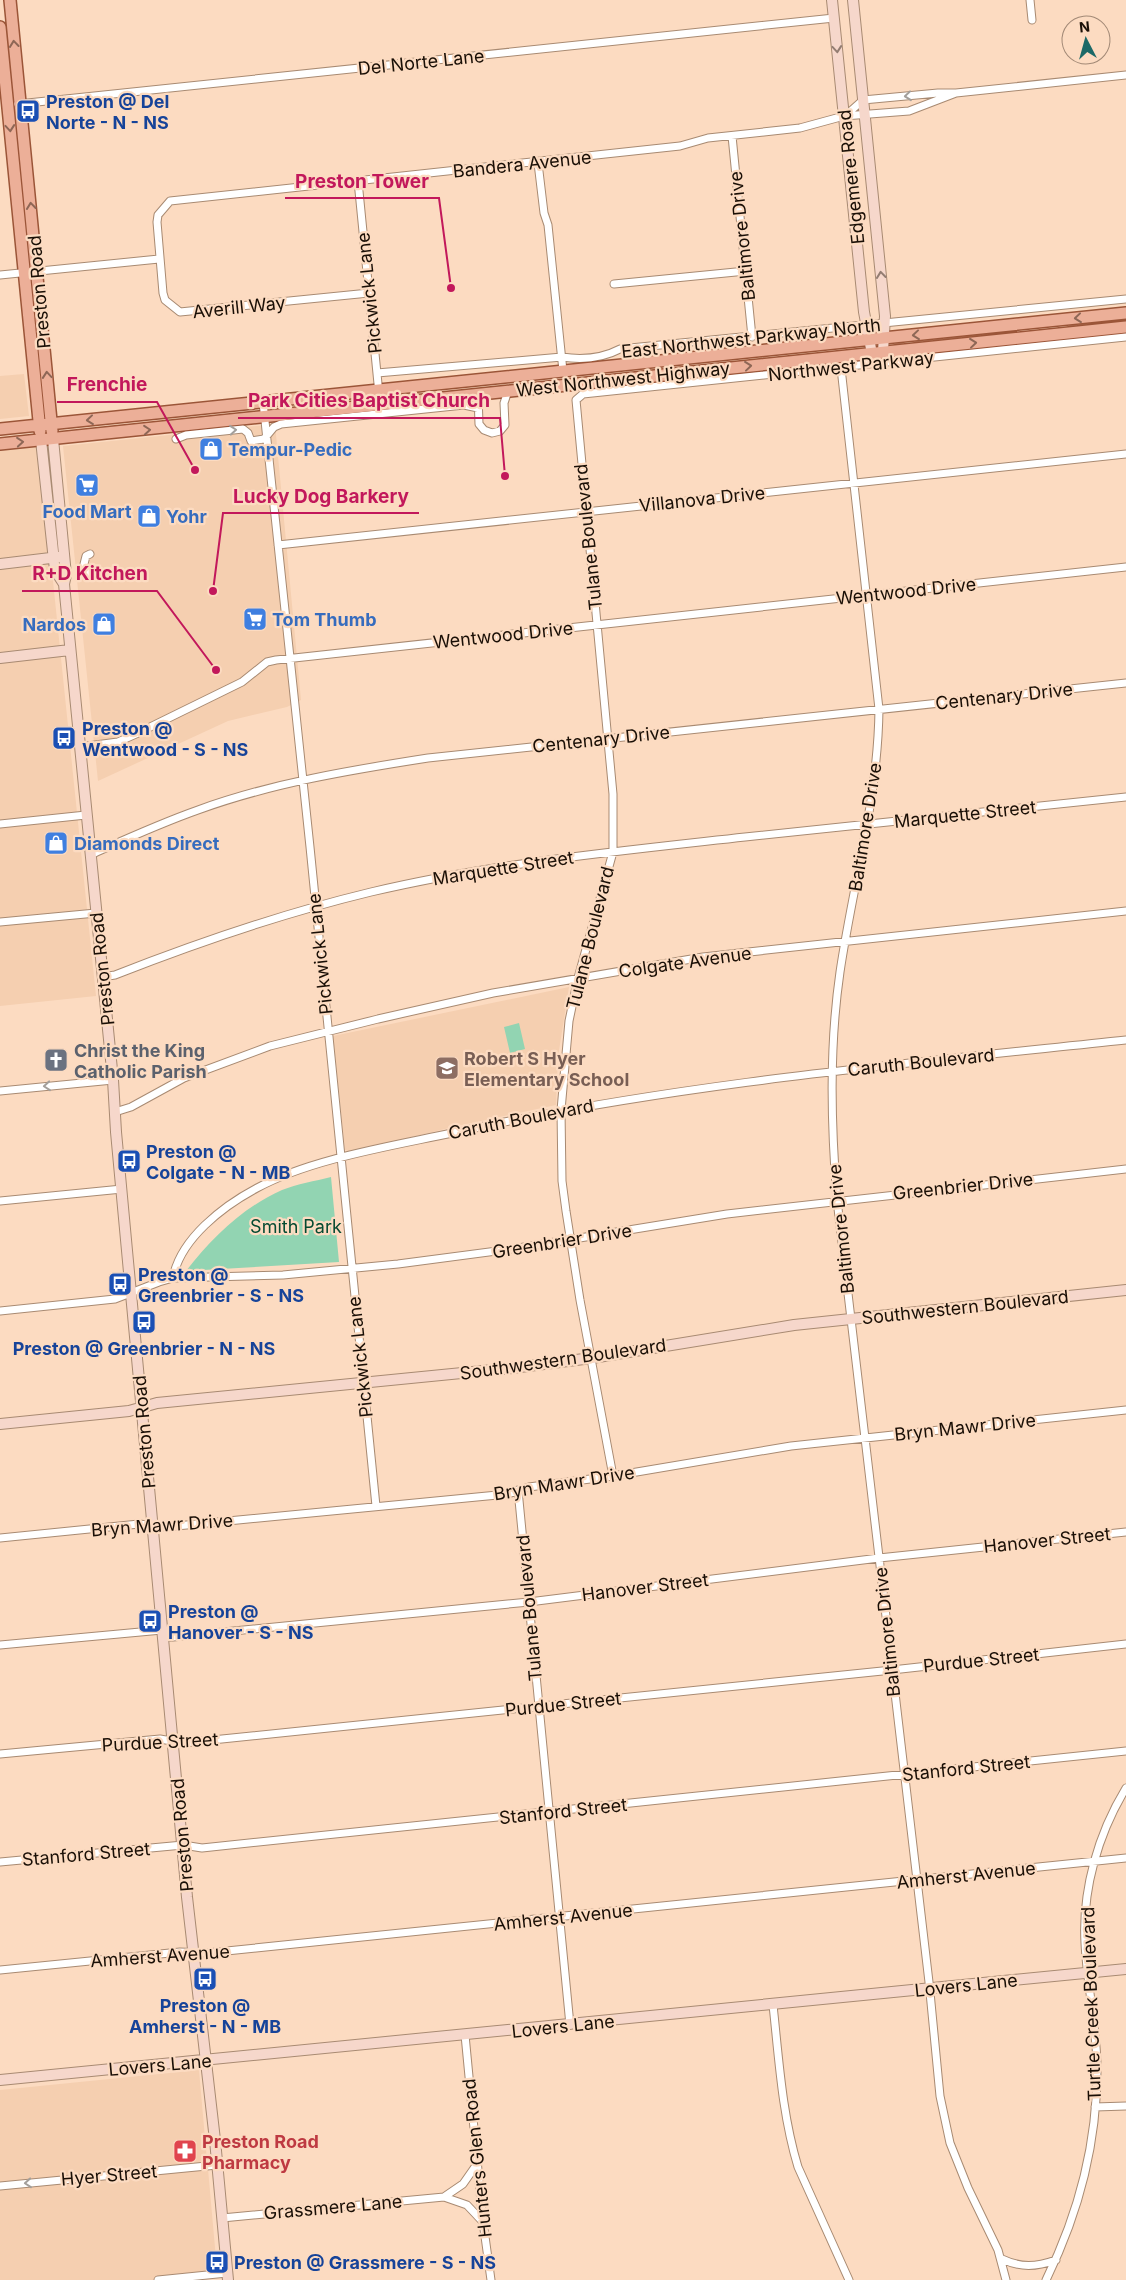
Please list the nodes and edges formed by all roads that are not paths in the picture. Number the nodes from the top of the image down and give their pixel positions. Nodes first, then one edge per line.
1 (10, 0) edge
2 (832, 0) edge
3 (853, 0) edge
4 (1030, 0) edge
5 (834, 18) junction
6 (1032, 20) dead end
7 (0, 27) edge
8 (1126, 75) edge
9 (956, 93) junction
10 (863, 100) junction
11 (21, 103) junction
12 (8, 104) junction
13 (844, 116) junction
14 (864, 116) junction
15 (732, 136) junction
16 (538, 163) junction
17 (358, 182) junction
18 (160, 259) junction
19 (746, 271) junction
20 (38, 272) junction
21 (24, 274) junction
22 (0, 275) edge
23 (614, 284) dead end
24 (369, 294) junction
25 (1126, 299) edge
26 (1126, 313) edge
27 (885, 324) junction
28 (866, 326) junction
29 (1126, 327) edge
30 (752, 337) junction
31 (1126, 337) edge
32 (884, 338) junction
33 (869, 340) junction
34 (878, 353) junction
35 (562, 356) junction
36 (841, 368) junction
37 (562, 371) junction
38 (377, 373) junction
39 (378, 390) junction
40 (508, 391) junction
41 (478, 394) junction
42 (577, 398) joint
43 (263, 402) junction
44 (380, 404) junction
45 (478, 408) junction
46 (265, 416) junction
47 (51, 424) junction
48 (39, 425) junction
49 (0, 429) edge
50 (267, 438) junction
51 (53, 439) junction
52 (176, 439) dead end
53 (40, 440) junction
54 (0, 444) edge
55 (1126, 454) edge
56 (854, 483) junction
57 (586, 512) junction
58 (278, 545) junction
59 (90, 554) dead end
60 (59, 557) junction
61 (41, 559) junction
62 (0, 564) edge
63 (1126, 568) edge
64 (56, 570) junction
65 (88, 573) dead end
66 (65, 579) junction
67 (867, 595) junction
68 (597, 625) junction
69 (70, 650) junction
70 (0, 658) edge
71 (290, 658) junction
72 (1126, 683) edge
73 (878, 709) junction
74 (608, 738) junction
75 (80, 747) junction
76 (303, 782) junction
77 (1126, 797) edge
78 (86, 815) junction
79 (0, 824) edge
80 (868, 824) junction
81 (613, 852) junction
82 (90, 854) junction
83 (315, 907) junction
84 (1126, 911) edge
85 (96, 913) junction
86 (0, 922) edge
87 (845, 942) junction
88 (102, 977) junction
89 (578, 978) junction
90 (328, 1031) junction
91 (1126, 1040) edge
92 (832, 1072) junction
93 (113, 1080) junction
94 (0, 1091) edge
95 (561, 1110) junction
96 (115, 1112) junction
97 (340, 1159) junction
98 (1126, 1169) edge
99 (122, 1189) junction
100 (837, 1200) junction
101 (0, 1201) edge
102 (571, 1240) junction
103 (352, 1269) junction
104 (172, 1278) junction
105 (1126, 1290) edge
106 (131, 1294) junction
107 (0, 1311) edge
108 (852, 1319) junction
109 (592, 1358) junction
110 (363, 1382) junction
111 (143, 1408) junction
112 (1126, 1410) edge
113 (0, 1424) edge
114 (864, 1438) junction
115 (613, 1476) junction
116 (518, 1490) junction
117 (376, 1506) junction
118 (152, 1526) junction
119 (1126, 1532) edge
120 (0, 1538) edge
121 (879, 1558) junction
122 (529, 1602) junction
123 (163, 1634) junction
124 (1126, 1644) edge
125 (0, 1645) edge
126 (892, 1670) junction
127 (538, 1707) junction
128 (173, 1741) junction
129 (1126, 1751) edge
130 (0, 1754) edge
131 (904, 1775) junction
132 (1126, 1788) edge
133 (550, 1812) junction
134 (183, 1845) junction
135 (1126, 1858) edge
136 (1095, 1861) junction
137 (0, 1862) edge
138 (917, 1880) junction
139 (560, 1918) junction
140 (193, 1953) junction
141 (1126, 1969) edge
142 (0, 1970) edge
143 (1088, 1974) junction
144 (930, 1989) junction
145 (773, 2005) junction
146 (570, 2025) junction
147 (465, 2035) junction
148 (205, 2061) junction
149 (0, 2080) edge
150 (1096, 2106) junction
151 (1126, 2106) edge
152 (477, 2164) junction
153 (217, 2165) junction
154 (0, 2186) edge
155 (444, 2197) junction
156 (222, 2218) junction
157 (483, 2222) junction
158 (1002, 2259) junction
159 (1056, 2260) junction
160 (228, 2276) edge
161 (168, 2279) edge
162 (158, 2280) edge
163 (491, 2280) edge
164 (849, 2280) edge
165 (1006, 2280) edge
166 (1046, 2280) edge

11 -> 1 main road, Preston Road
2 - 5 main road, Edgemere Road
3 - 10 main road, Edgemere Road
4 - 6 street
5 - 11 street, Del Norte Lane
5 -> 13 main road, Edgemere Road
7 - 12 main road, Preston Road
8 - 9 street, Bandera Avenue
9 -> 10 street, Bandera Avenue
9 - 14 street, Bandera Avenue
10 - 13 street, Bandera Avenue
10 - 14 main road, Edgemere Road
11 - 12 street, Del Norte Lane
20 -> 11 main road, Preston Road
12 -> 21 main road, Preston Road
13 - 14 street, Bandera Avenue
13 - 15 street, Bandera Avenue
13 - 28 main road, Edgemere Road
27 -> 14 main road, Edgemere Road
15 - 16 street, Bandera Avenue
15 - 19 street, Baltimore Drive
16 - 17 street, Bandera Avenue
16 - 35 street
17 - 18 street, Bandera Avenue
17 - 24 street, Pickwick Lane
18 - 20 street
18 - 24 street, Averill Way
19 - 23 street
19 - 30 street, Baltimore Drive
20 - 21 street
47 -> 20 main road, Preston Road
21 - 22 street
21 - 48 main road, Preston Road
24 - 38 street, Pickwick Lane
25 - 27 street, East Northwest Parkway North
26 -> 32 main road, West Northwest Highway
27 - 28 street, East Northwest Parkway North
27 - 32 main road, Edgemere Road
28 - 30 street, East Northwest Parkway North
28 - 33 main road, Edgemere Road
34 -> 29 main road, West Northwest Highway
30 - 35 street, East Northwest Parkway North
31 - 36 street, Northwest Parkway
32 - 33 main road, West Northwest Highway
32 - 34 main road, Edgemere Road
33 - 34 main road, Edgemere Road
33 - 37 main road, West Northwest Highway
40 -> 34 main road, West Northwest Highway
35 - 37 street
35 - 38 street, East Northwest Parkway North
36 - 42 street, Northwest Parkway
36 - 56 street, Baltimore Drive
37 - 39 main road, West Northwest Highway
37 - 41 main road
38 - 39 street, Pickwick Lane
39 - 43 main road, West Northwest Highway
39 - 44 street, Pickwick Lane
40 - 41 main road, West Northwest Highway
40 - 45 street
41 - 44 main road, West Northwest Highway
41 - 45 street
42 - 57 street, Tulane Boulevard
43 - 46 street, Pickwick Lane
43 -> 47 main road, West Northwest Highway
44 - 46 main road, West Northwest Highway
45 - 50 street
46 - 50 street, Pickwick Lane
51 -> 46 main road, West Northwest Highway
47 - 48 main road, West Northwest Highway
47 - 51 main road, Preston Road
48 - 49 main road, West Northwest Highway
48 - 53 main road, Preston Road
52 -> 50 street
50 - 58 street, Pickwick Lane
51 - 53 main road, West Northwest Highway
51 - 60 main road, Preston Road
54 -> 53 main road, West Northwest Highway
53 - 60 main road, Preston Road
55 - 56 street, Villanova Drive
56 - 57 street, Villanova Drive
56 - 67 street, Baltimore Drive
57 - 58 street, Villanova Drive
57 - 68 street, Tulane Boulevard
58 - 71 street, Pickwick Lane
59 - 65 street
60 - 61 main road
60 - 64 main road, Preston Road
60 - 66 main road, Preston Road
61 - 62 main road
61 - 64 main road
63 - 67 street, Wentwood Drive
64 - 66 main road, Preston Road
66 - 69 main road, Preston Road
67 - 68 street, Wentwood Drive
67 - 73 street, Baltimore Drive
68 - 71 street, Wentwood Drive
68 - 74 street, Tulane Boulevard
69 - 70 main road
69 - 75 main road, Preston Road
71 - 75 street, Wentwood Drive
71 - 76 street, Pickwick Lane
72 - 73 street, Centenary Drive
73 - 74 street, Centenary Drive
73 - 80 street, Baltimore Drive
74 - 76 street, Centenary Drive
74 - 81 street, Tulane Boulevard
75 - 78 main road, Preston Road
76 - 82 street, Centenary Drive
76 - 83 street, Pickwick Lane
77 - 80 street, Marquette Street
78 - 79 street
78 - 82 main road, Preston Road
80 - 81 street, Marquette Street
80 - 87 street, Baltimore Drive
81 - 83 street, Marquette Street
81 - 89 street, Tulane Boulevard
82 - 85 main road, Preston Road
83 - 88 street, Marquette Street
83 - 90 street, Pickwick Lane
84 - 87 street, Colgate Avenue
85 - 86 street
85 - 88 main road, Preston Road
87 - 89 street, Colgate Avenue
87 - 92 street, Baltimore Drive
88 - 93 main road, Preston Road
89 - 90 street, Colgate Avenue
89 - 95 street, Tulane Boulevard
90 - 96 street, Colgate Avenue
90 - 97 street, Pickwick Lane
91 - 92 street, Caruth Boulevard
92 - 95 street, Caruth Boulevard
92 - 100 street, Baltimore Drive
93 -> 94 street
93 - 96 main road, Preston Road
95 - 97 street, Caruth Boulevard
95 - 102 street, Tulane Boulevard
96 - 99 main road, Preston Road
97 - 103 street, Pickwick Lane
97 - 104 street, Caruth Boulevard
98 - 100 street, Greenbrier Drive
99 - 101 street
99 - 106 main road, Preston Road
100 - 102 street, Greenbrier Drive
100 - 108 street, Baltimore Drive
102 - 103 street, Greenbrier Drive
102 - 109 street, Tulane Boulevard
103 - 104 street, Greenbrier Drive
103 - 110 street, Pickwick Lane
104 - 106 street, Greenbrier Drive
105 - 108 main road, Southwestern Boulevard
106 - 107 street, Greenbrier Drive
106 - 111 main road, Preston Road
108 - 109 main road, Southwestern Boulevard
108 - 114 street, Baltimore Drive
109 - 110 main road, Southwestern Boulevard
109 - 115 street, Tulane Boulevard
110 - 111 main road, Southwestern Boulevard
110 - 117 street, Pickwick Lane
111 - 113 main road, Southwestern Boulevard
111 - 118 main road, Preston Road
112 - 114 street, Bryn Mawr Drive
114 - 115 street, Bryn Mawr Drive
114 - 121 street, Baltimore Drive
115 - 116 street, Bryn Mawr Drive
116 - 117 street, Bryn Mawr Drive
116 - 122 street, Tulane Boulevard
117 - 118 street, Bryn Mawr Drive
118 - 120 street, Bryn Mawr Drive
118 - 123 main road, Preston Road
119 - 121 street, Hanover Street
121 - 122 street, Hanover Street
121 - 126 street, Baltimore Drive
122 - 123 street, Hanover Street
122 - 127 street, Tulane Boulevard
123 - 125 street, Hanover Street
123 - 128 main road, Preston Road
124 - 126 street, Purdue Street
126 - 127 street, Purdue Street
126 - 131 street, Baltimore Drive
127 - 128 street, Purdue Street
127 - 133 street, Tulane Boulevard
128 - 130 street, Purdue Street
128 - 134 main road, Preston Road
129 - 131 street, Stanford Street
131 - 133 street, Stanford Street
131 - 138 street, Baltimore Drive
132 - 136 street, Turtle Creek Boulevard
133 - 134 street, Stanford Street
133 - 139 street, Tulane Boulevard
134 - 137 street, Stanford Street
134 - 140 main road, Preston Road
135 - 136 street, Amherst Avenue
136 - 138 street, Amherst Avenue
136 - 143 street, Turtle Creek Boulevard
138 - 139 street, Amherst Avenue
138 - 144 street, Baltimore Drive
139 - 140 street, Amherst Avenue
139 - 146 street, Tulane Boulevard
140 - 142 street, Amherst Avenue
140 - 148 main road, Preston Road
141 - 143 main road, Lovers Lane
143 - 144 main road, Lovers Lane
143 - 150 street, Turtle Creek Boulevard
144 - 145 main road, Lovers Lane
144 - 158 street, Baltimore Drive
145 - 146 main road, Lovers Lane
145 - 164 street
146 - 147 main road, Lovers Lane
147 - 148 main road, Lovers Lane
147 - 152 street, Hunters Glen Road
148 - 149 main road, Lovers Lane
148 - 153 main road, Preston Road
150 - 151 street
150 - 159 street, Turtle Creek Boulevard
152 - 155 street
152 - 157 street, Hunters Glen Road
153 -> 154 street, Hyer Street
153 - 156 main road, Preston Road
155 - 156 street, Grassmere Lane
155 - 157 street, Grassmere Lane
156 - 160 main road, Preston Road
157 - 163 street, Hunters Glen Road
158 - 159 street
158 - 165 street, Baltimore Drive
159 - 166 street, Turtle Creek Boulevard
160 - 161 street
161 - 162 street

